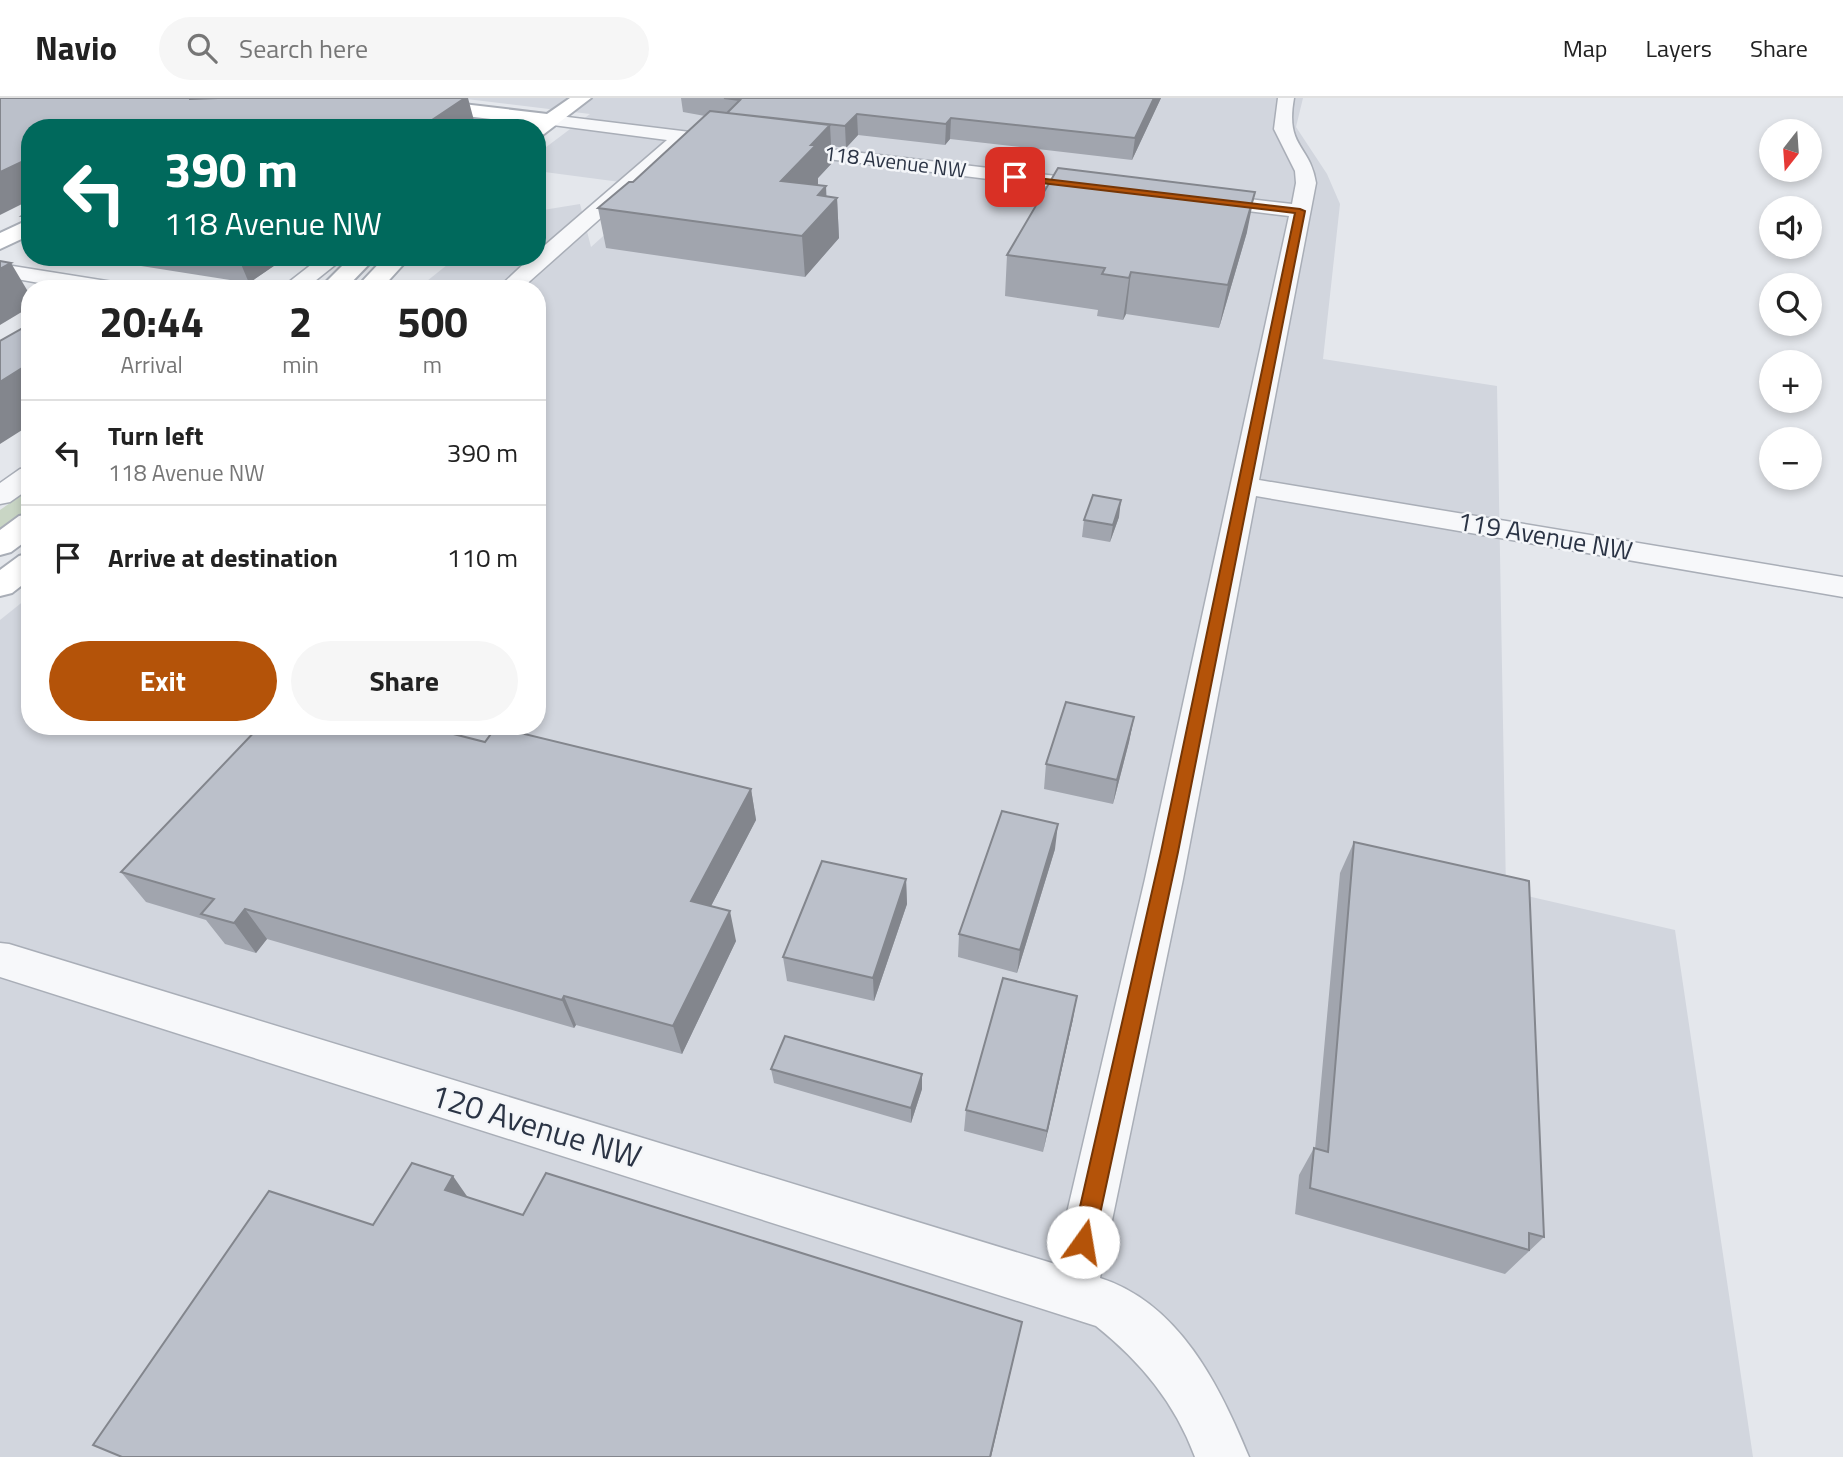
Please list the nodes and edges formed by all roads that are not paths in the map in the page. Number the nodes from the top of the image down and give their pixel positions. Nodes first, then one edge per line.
1 (364, 98) edge
2 (554, 98) edge
3 (582, 98) edge
4 (1286, 98) edge
5 (500, 119) edge
6 (536, 119) edge
7 (542, 119) edge
8 (546, 125) edge
9 (682, 136) junction
10 (1124, 190) edge
11 (1192, 199) edge
12 (1300, 211) junction
13 (21, 231) edge
14 (0, 242) edge
15 (546, 256) edge
16 (323, 266) edge
17 (355, 266) edge
18 (390, 266) edge
19 (534, 266) edge
20 (0, 270) edge
21 (59, 280) edge
22 (303, 280) edge
23 (341, 280) edge
24 (376, 280) edge
25 (518, 280) edge
26 (21, 481) edge
27 (1246, 486) junction
28 (0, 496) edge
29 (21, 530) edge
30 (0, 545) edge
31 (21, 570) edge
32 (0, 586) edge
33 (1843, 587) edge
34 (0, 960) edge
35 (1072, 1294) junction
36 (1222, 1457) edge

1 - 5 main road, 118 Avenue NW
2 - 6 main road
3 - 7 main road
4 - 12 street
8 - 9 street, 118 Avenue NW
9 - 10 street, 118 Avenue NW
9 - 15 street
11 - 12 street
12 - 27 street
13 - 14 main road
16 - 22 street
17 - 23 main road
18 - 24 main road
19 - 25 street
20 - 21 street
26 - 28 street
27 - 33 street, 119 Avenue NW
27 - 35 street
29 - 30 main road
31 - 32 main road
34 - 35 street, 120 Avenue NW
35 - 36 street, 120 Avenue NW

